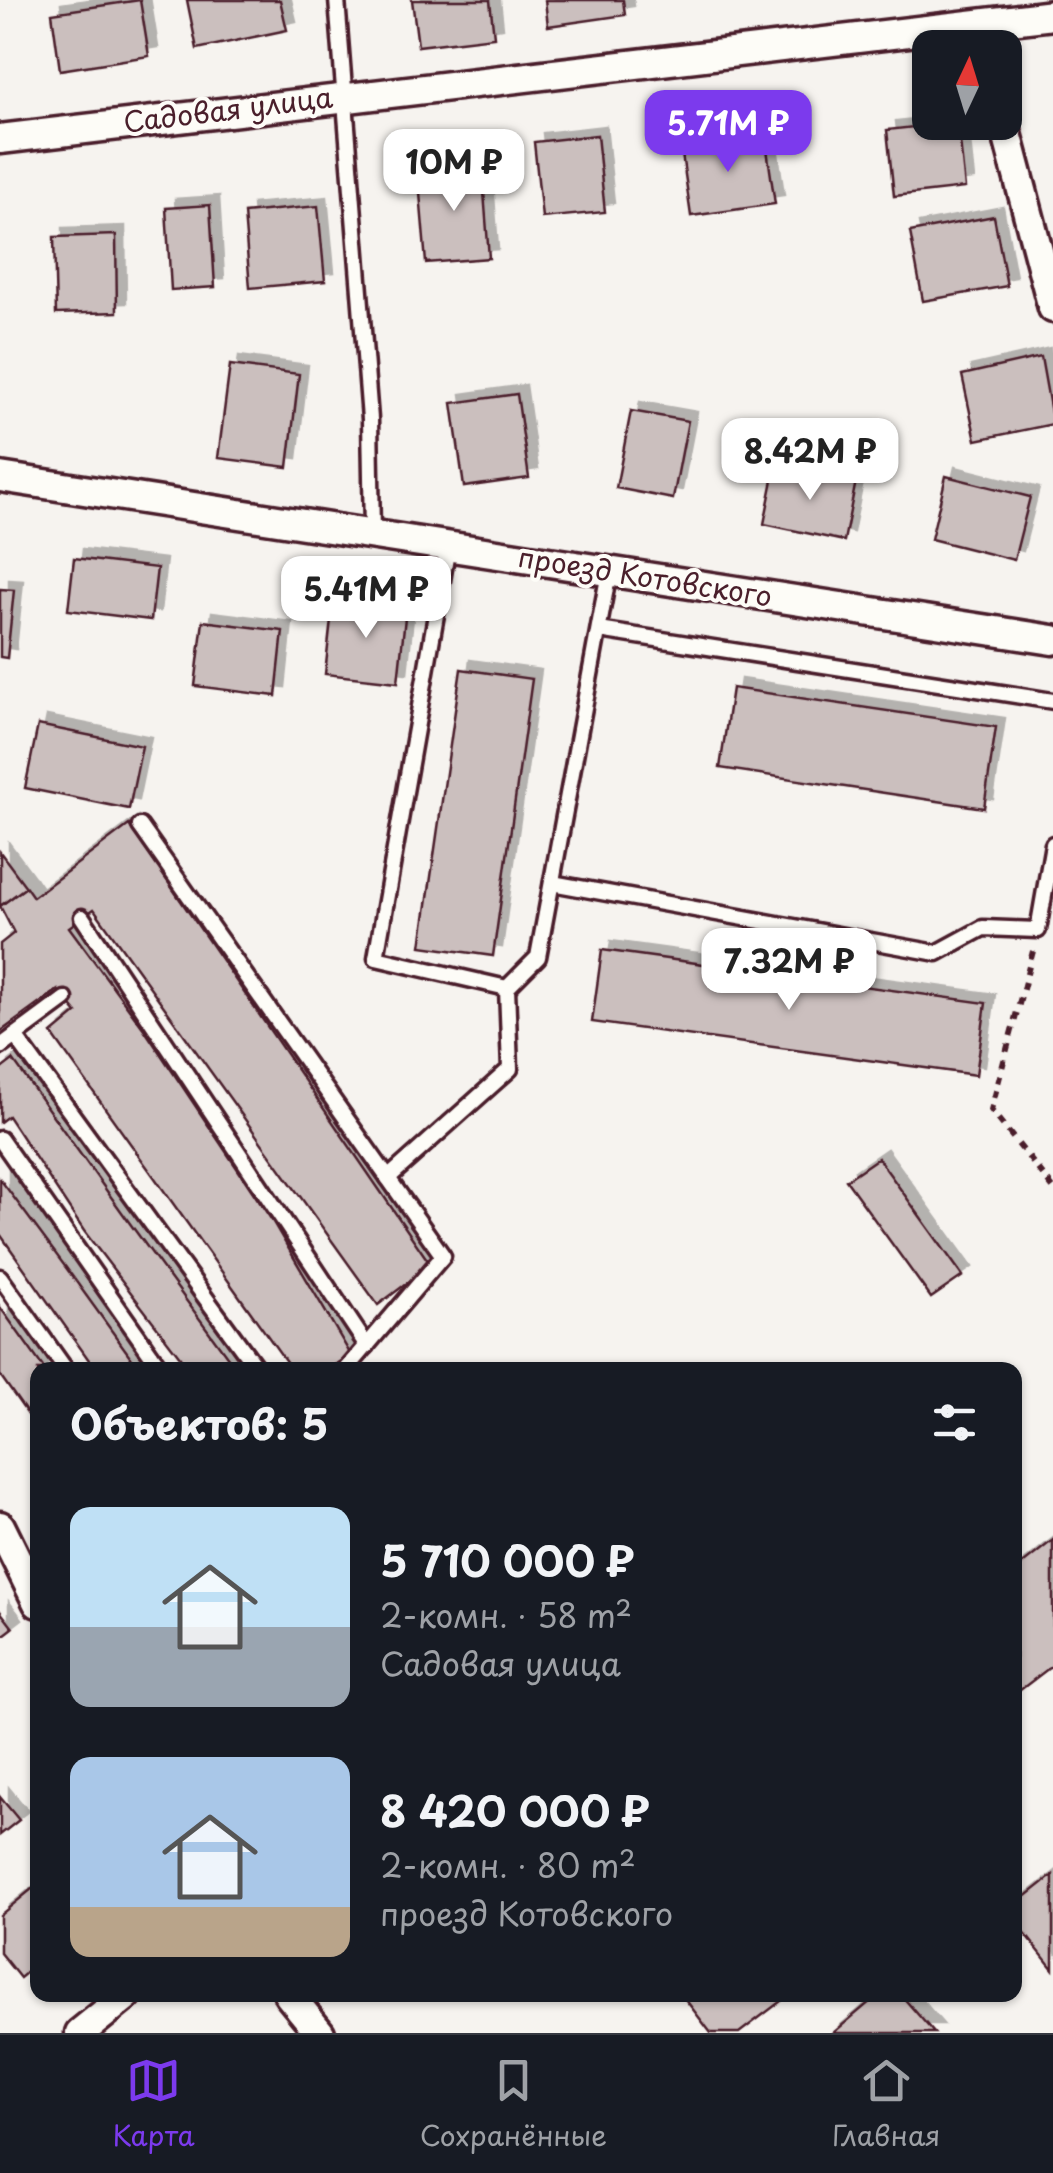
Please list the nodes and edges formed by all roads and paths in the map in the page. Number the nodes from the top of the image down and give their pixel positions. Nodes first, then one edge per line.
1 (337, 0) edge
2 (1053, 15) edge
3 (1002, 30) edge
4 (912, 43) edge
5 (346, 96) junction
6 (0, 139) edge
7 (1009, 140) edge
8 (1053, 308) edge
9 (0, 477) edge
10 (372, 533) junction
11 (448, 546) junction
12 (609, 572) junction
13 (599, 630) junction
14 (1053, 640) edge
15 (1053, 701) edge
16 (140, 826) dead end
17 (1053, 844) edge
18 (552, 883) junction
19 (82, 917) dead end
20 (1038, 930) junction
21 (507, 988) junction
22 (64, 998) dead end
23 (16, 1036) junction
24 (0, 1047) edge
25 (0, 1139) edge
26 (388, 1178) junction
27 (1053, 1188) edge
28 (0, 1277) edge
29 (366, 1346) junction
30 (60, 1362) edge
31 (156, 1362) edge
32 (252, 1362) edge
33 (353, 1362) edge
34 (0, 1526) edge
35 (30, 1587) edge
36 (118, 2002) edge
37 (296, 2002) edge
38 (80, 2033) edge
39 (320, 2033) edge

1 - 5 lane
2 - 3 street, Садовая улица
4 - 5 street, Садовая улица
5 - 6 street, Садовая улица
5 - 10 lane
7 - 8 street
9 - 10 street, проезд Котовского
10 - 11 street, проезд Котовского
11 - 12 street, проезд Котовского
11 - 21 lane
12 - 13 lane
12 - 14 street, проезд Котовского
13 - 15 lane
13 - 18 lane
16 - 26 lane
17 - 20 lane
18 - 20 lane
18 - 21 lane
19 - 29 lane
20 - 27 path
21 - 26 lane
22 - 23 lane
23 - 24 lane
23 - 32 lane
25 - 31 lane
26 - 29 lane
28 - 30 lane
29 - 33 lane
34 - 35 street
36 - 38 street
37 - 39 street

